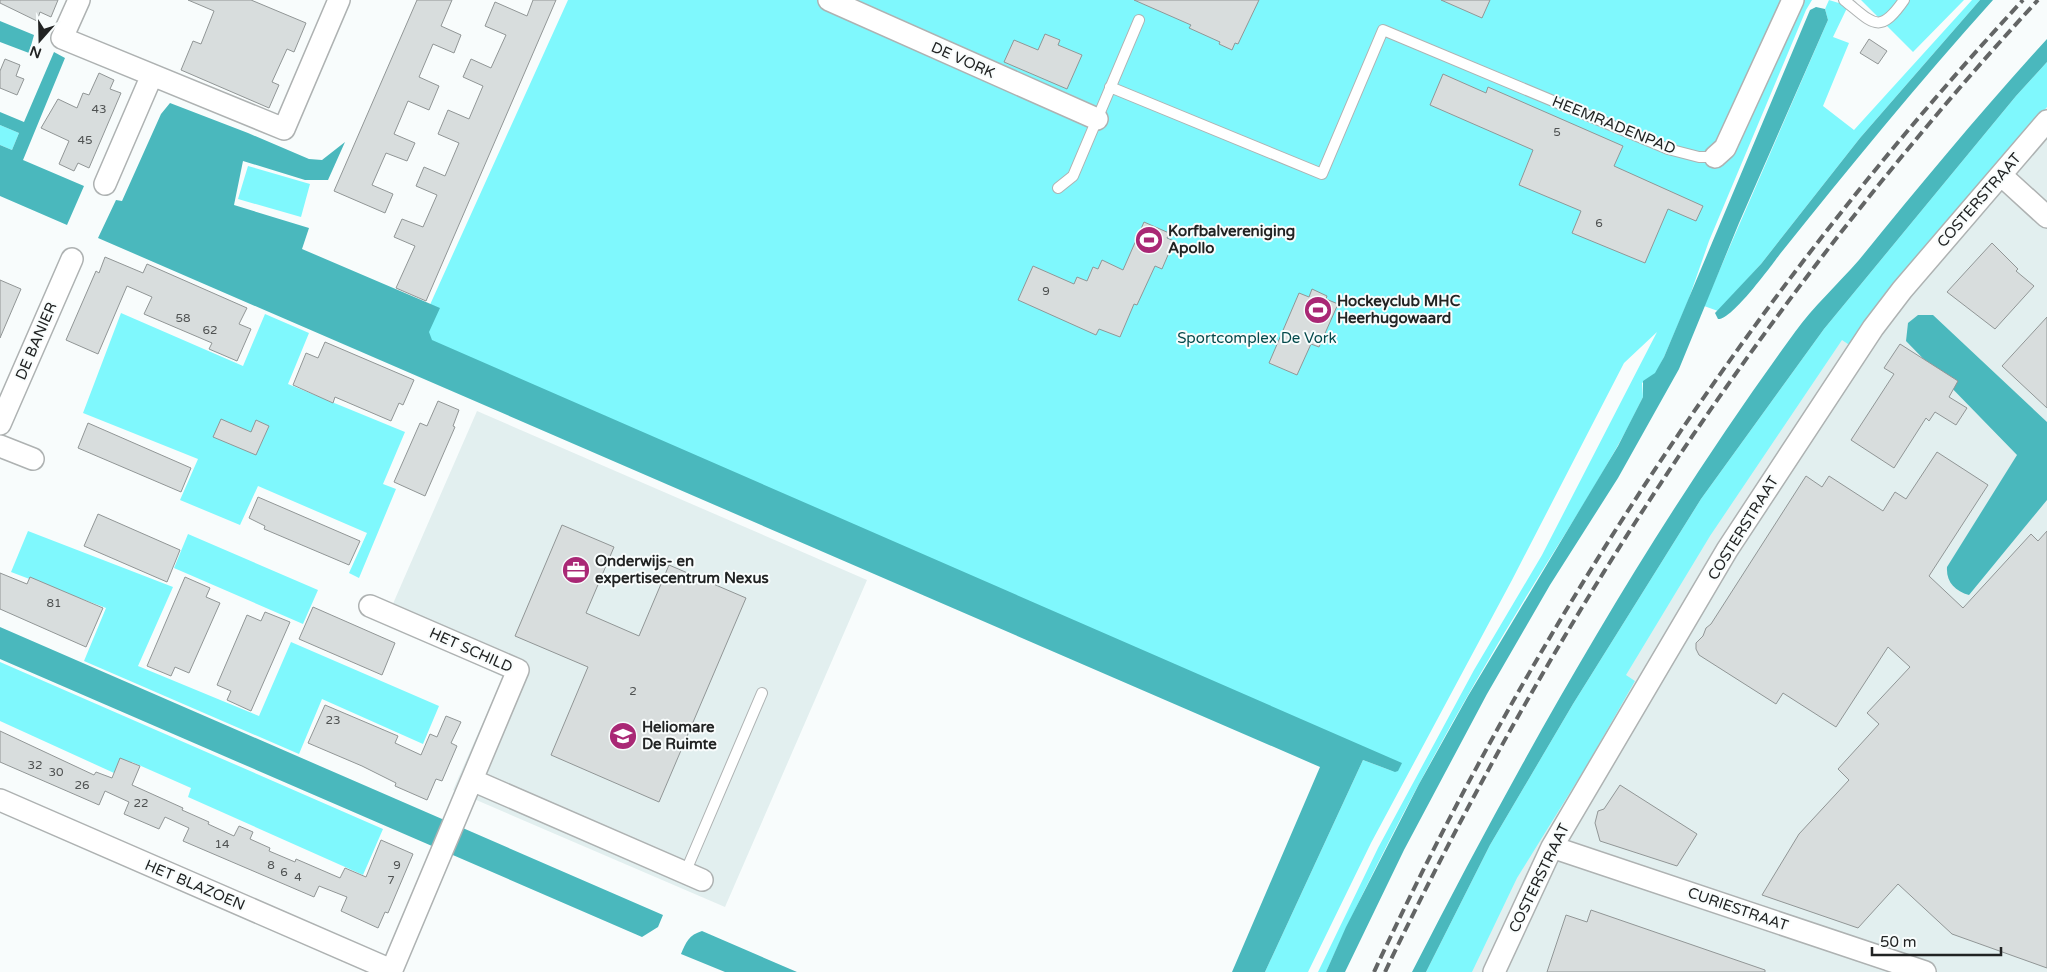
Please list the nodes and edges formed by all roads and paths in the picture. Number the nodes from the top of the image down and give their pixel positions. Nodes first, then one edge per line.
1 (78, 0) edge
2 (338, 0) edge
3 (828, 0) edge
4 (1793, 0) edge
5 (1844, 0) edge
6 (1904, 0) edge
7 (1139, 20) dead end
8 (152, 75) junction
9 (1110, 87) junction
10 (1096, 120) junction
11 (2047, 121) edge
12 (1715, 157) joint
13 (2001, 175) junction
14 (105, 184) dead end
15 (1058, 188) dead end
16 (2047, 217) edge
17 (72, 258) dead end
18 (0, 424) edge
19 (0, 446) edge
20 (33, 459) dead end
21 (370, 606) dead end
22 (762, 693) dead end
23 (472, 780) junction
24 (0, 800) edge
25 (1552, 847) junction
26 (693, 876) joint
27 (391, 971) edge
28 (1494, 972) edge
29 (1925, 972) edge

1 - 8 street
2 - 8 street
3 - 10 street, DE VORK
4 - 12 street, HEEMRADENPAD
5 - 6 lane
7 - 9 lane
8 - 14 street
9 - 10 lane
9 - 12 lane, HEEMRADENPAD
10 - 15 lane
11 - 13 street, COSTERSTRAAT
13 - 16 street
13 - 25 street, COSTERSTRAAT
17 - 18 street, DE BANIER
19 - 20 street
21 - 23 street, HET SCHILD
22 - 26 lane
23 - 26 street
23 - 27 street, HET SCHILD
24 - 27 street, HET BLAZOEN
25 - 28 street, COSTERSTRAAT
25 - 29 street, CURIESTRAAT

